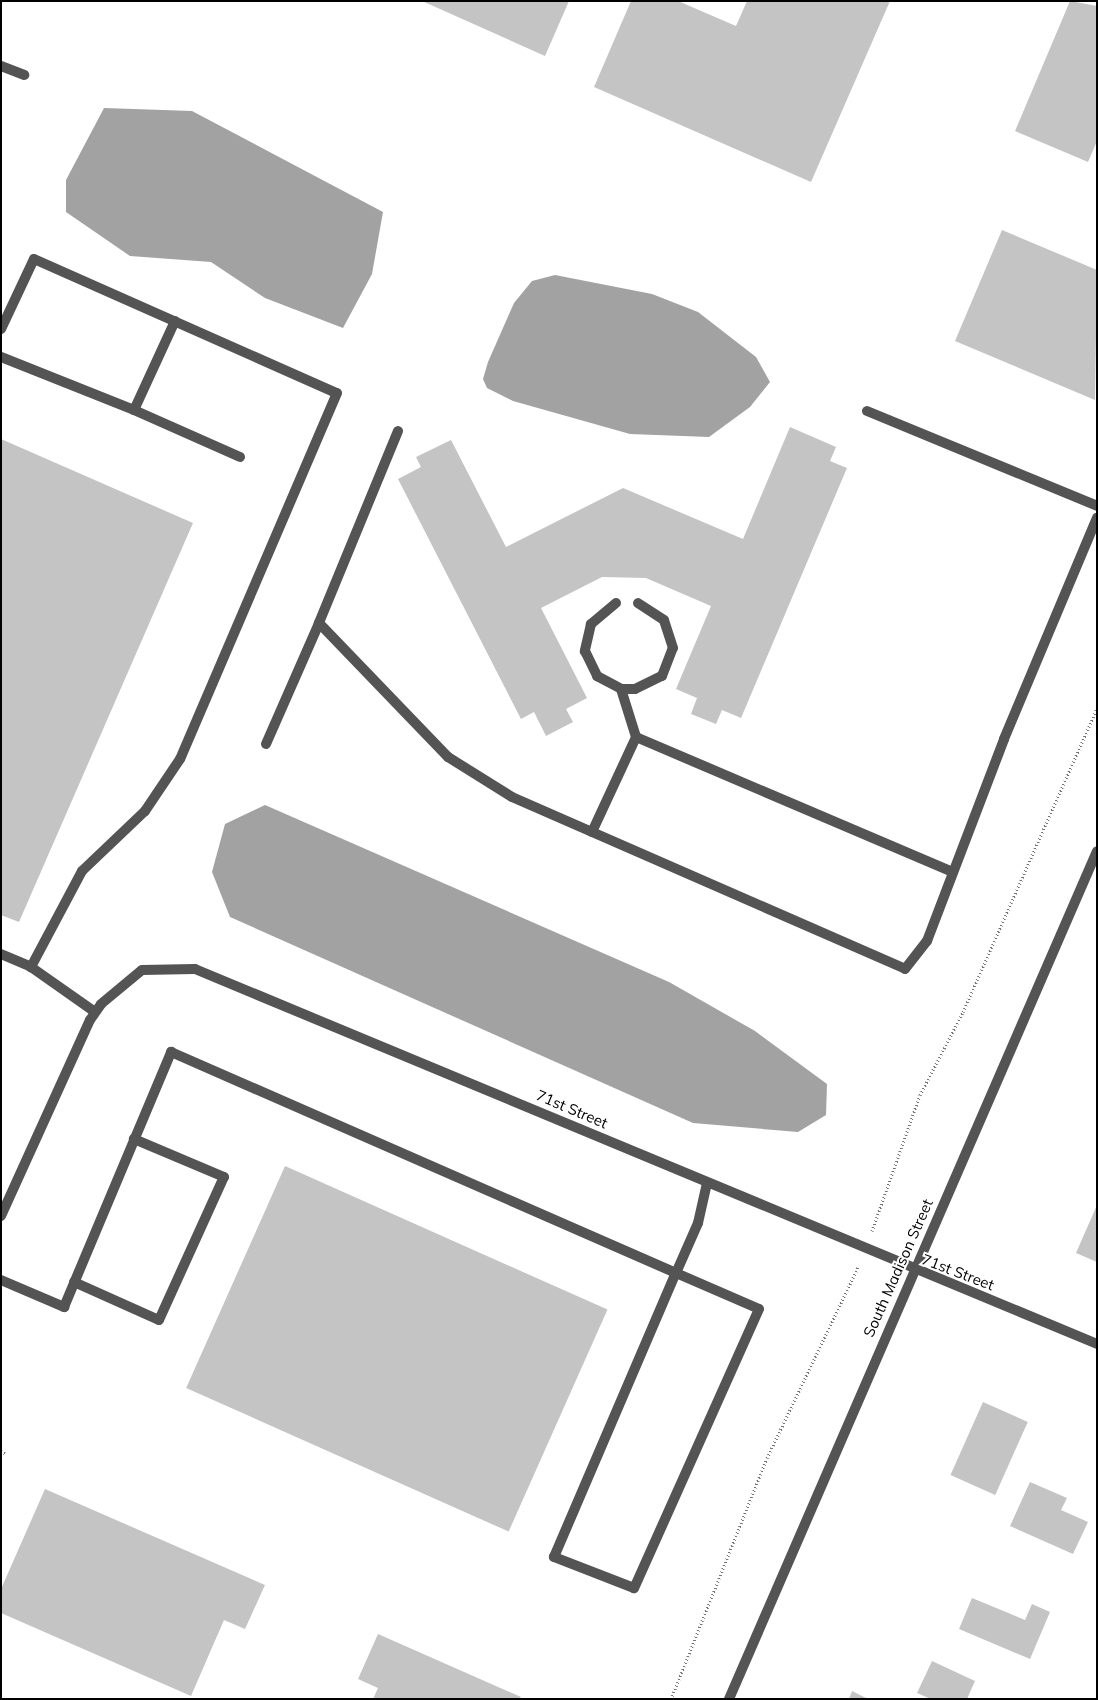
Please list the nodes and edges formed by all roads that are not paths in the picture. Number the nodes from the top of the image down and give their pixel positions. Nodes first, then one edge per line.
1 (1, 66) edge
2 (24, 75) dead end
3 (175, 321) junction
4 (1, 329) edge
5 (1, 357) edge
6 (134, 410) junction
7 (866, 411) dead end
8 (398, 431) dead end
9 (240, 457) dead end
10 (1097, 506) edge
11 (1097, 518) edge
12 (616, 603) dead end
13 (638, 604) dead end
14 (319, 622) junction
15 (621, 689) junction
16 (636, 737) junction
17 (266, 744) dead end
18 (592, 832) junction
19 (1097, 851) edge
20 (952, 872) junction
21 (1, 954) edge
22 (31, 967) junction
23 (95, 1012) junction
24 (134, 1139) junction
25 (707, 1183) junction
26 (1, 1216) edge
27 (913, 1270) junction
28 (676, 1273) junction
29 (1, 1280) edge
30 (74, 1282) junction
31 (1097, 1344) edge
32 (729, 1699) edge

1 - 2 street
3 - 4 street
3 - 6 street
3 - 22 street
5 - 6 street
6 - 9 street
7 - 10 street
8 - 14 street
11 - 20 street
12 - 15 street
13 - 15 street
14 - 17 street
14 - 18 street
15 - 16 street
16 - 18 street
16 - 20 street
18 - 20 street
19 - 27 street, South Madison Street
21 - 22 street
22 - 23 street
23 - 25 street, 71st Street
23 - 26 street, 71st Street
24 - 28 street
24 - 30 street
24 - 30 street
25 - 27 street, 71st Street
25 - 28 street
27 - 31 street, 71st Street
27 - 32 street, South Madison Street
28 - 28 street
29 - 30 street

